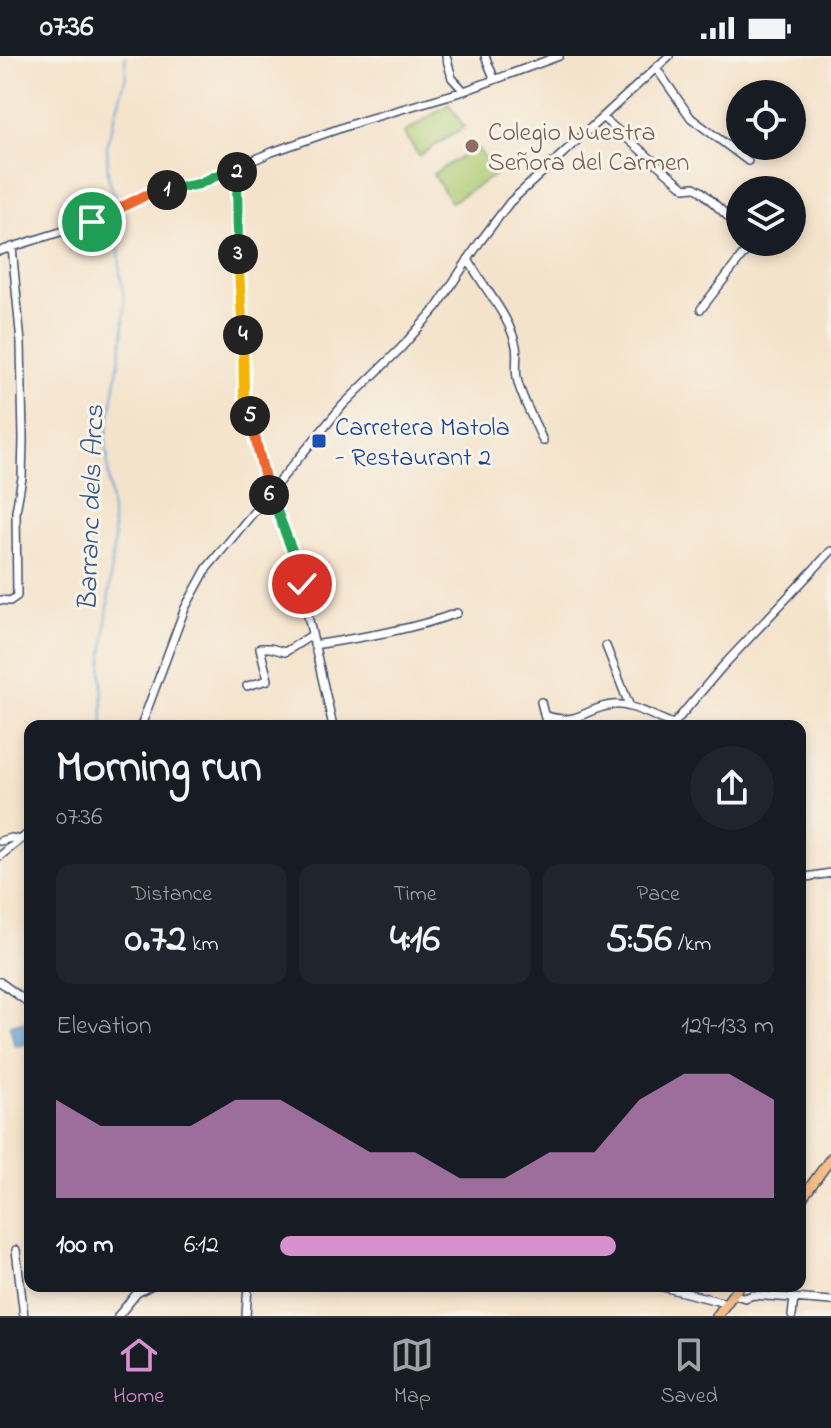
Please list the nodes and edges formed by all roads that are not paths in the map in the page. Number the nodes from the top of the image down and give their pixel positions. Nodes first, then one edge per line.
1 (446, 56) edge
2 (485, 56) edge
3 (559, 56) edge
4 (669, 56) edge
5 (656, 68) junction
6 (494, 78) junction
7 (464, 91) junction
8 (602, 117) junction
9 (748, 161) dead end
10 (237, 166) junction
11 (726, 215) edge
12 (12, 247) junction
13 (1, 248) edge
14 (742, 256) edge
15 (468, 259) junction
16 (701, 309) dead end
17 (543, 441) dead end
18 (269, 494) junction
19 (831, 551) edge
20 (0, 600) edge
21 (457, 613) dead end
22 (312, 635) junction
23 (314, 645) junction
24 (606, 646) dead end
25 (247, 686) dead end
26 (541, 702) dead end
27 (630, 708) junction
28 (544, 715) junction
29 (143, 720) edge
30 (332, 720) edge
31 (545, 720) edge
32 (660, 720) edge
33 (676, 720) edge
34 (24, 837) edge
35 (20, 840) junction
36 (0, 841) edge
37 (0, 856) edge
38 (831, 873) edge
39 (806, 877) edge
40 (0, 982) edge
41 (24, 1000) edge
42 (831, 1158) edge
43 (806, 1193) edge
44 (16, 1250) dead end
45 (136, 1292) edge
46 (248, 1292) edge
47 (683, 1292) edge
48 (734, 1292) edge
49 (738, 1292) edge
50 (794, 1298) junction
51 (831, 1301) edge
52 (726, 1303) junction
53 (24, 1316) edge
54 (118, 1316) edge
55 (246, 1316) edge
56 (717, 1316) edge
57 (792, 1316) edge

1 - 7 street
2 - 6 street
3 - 6 street
4 - 5 street
5 - 8 street
5 - 9 street
6 - 7 street
7 - 10 street
8 - 11 street
8 - 15 street
10 - 12 street
10 - 18 street
12 - 13 street
12 - 20 street
14 - 16 street
15 - 17 street
15 - 18 street
18 - 22 street
18 - 29 street
19 - 33 street
21 - 23 street
22 - 23 street
22 - 25 street
23 - 30 street
24 - 27 street
26 - 28 street
27 - 28 street
27 - 32 street
28 - 31 street
34 - 35 street
35 - 36 street
35 - 37 street
38 - 39 street
40 - 41 street
42 - 43 main road
44 - 53 street
45 - 54 street
46 - 55 street
47 - 52 street
48 - 52 main road
49 - 50 street
50 - 51 street
50 - 57 street
52 - 56 main road

